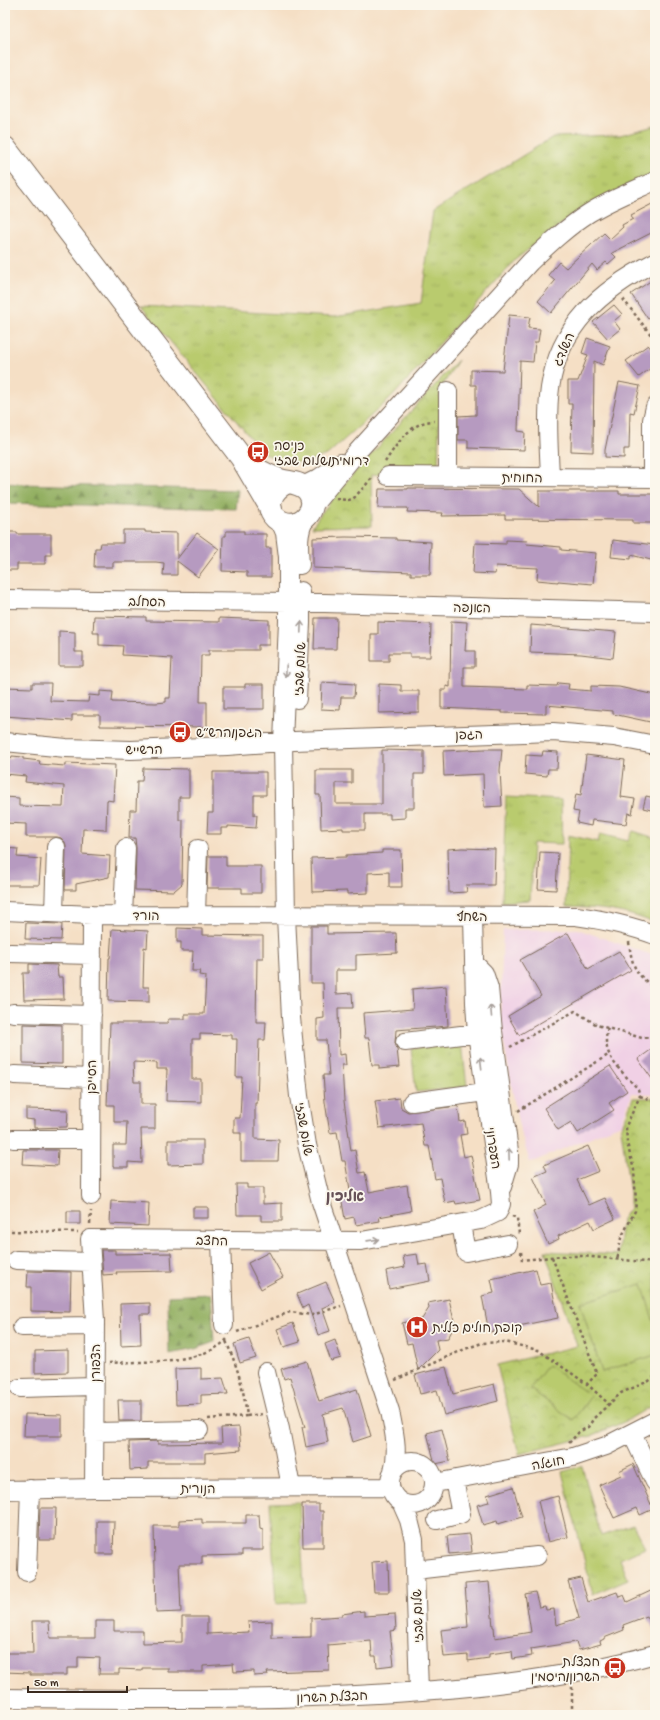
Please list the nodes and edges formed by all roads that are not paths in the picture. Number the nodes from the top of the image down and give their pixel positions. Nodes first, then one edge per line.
1 (5, 148) edge
2 (655, 181) edge
3 (655, 262) edge
4 (448, 391) dead end
5 (655, 407) edge
6 (356, 452) junction
7 (241, 457) junction
8 (388, 476) dead end
9 (448, 476) junction
10 (550, 477) junction
11 (653, 478) edge
12 (296, 484) junction
13 (276, 514) junction
14 (308, 514) junction
15 (5, 599) edge
16 (295, 602) junction
17 (655, 612) edge
18 (289, 741) junction
19 (5, 742) edge
20 (655, 745) edge
21 (56, 846) dead end
22 (126, 848) dead end
23 (198, 849) dead end
24 (5, 911) edge
25 (54, 913) junction
26 (92, 914) junction
27 (123, 915) junction
28 (196, 915) junction
29 (286, 916) junction
30 (473, 916) junction
31 (655, 935) edge
32 (10, 953) dead end
33 (92, 955) junction
34 (474, 963) junction
35 (13, 1013) dead end
36 (92, 1015) junction
37 (477, 1033) junction
38 (405, 1042) dead end
39 (14, 1075) dead end
40 (91, 1078) junction
41 (485, 1092) junction
42 (412, 1102) dead end
43 (13, 1139) dead end
44 (91, 1139) junction
45 (500, 1192) junction
46 (91, 1196) road end
47 (460, 1224) junction
48 (90, 1236) joint
49 (221, 1241) junction
50 (334, 1242) junction
51 (516, 1243) road end
52 (16, 1260) dead end
53 (91, 1262) junction
54 (95, 1326) junction
55 (22, 1327) dead end
56 (225, 1333) road end
57 (266, 1372) dead end
58 (94, 1386) junction
59 (20, 1388) dead end
60 (655, 1421) edge
61 (393, 1426) junction
62 (198, 1430) road end
63 (94, 1432) junction
64 (632, 1434) junction
65 (418, 1462) junction
66 (392, 1479) junction
67 (454, 1480) junction
68 (655, 1482) edge
69 (435, 1483) junction
70 (290, 1487) junction
71 (94, 1488) junction
72 (30, 1489) junction
73 (5, 1490) edge
74 (425, 1501) junction
75 (401, 1502) junction
76 (437, 1520) dead end
77 (414, 1540) junction
78 (537, 1556) dead end
79 (415, 1570) junction
80 (28, 1572) dead end
81 (655, 1654) edge
82 (419, 1691) junction
83 (5, 1698) edge

1 - 7 main road
2 - 6 street
3 - 10 street, השלדג
4 - 9 street
5 - 11 street
6 - 12 street
6 - 14 street
7 - 12 main road
7 - 13 main road
8 - 9 street, החוחית
9 - 10 street, החוחית
10 - 11 street, החוחית
12 - 13 main road
12 - 14 main road
13 - 14 main road
13 - 16 street, שלום שבזי
14 - 16 street, שלום שבזי
15 - 16 street, הסחלב
16 - 17 street, האנפה
16 - 18 street, שלום שבזי
18 - 19 street, הרש''ש
18 - 20 street, הגפן
18 - 29 street, שלום שבזי
21 - 25 street
22 - 27 street
23 - 28 street
24 - 25 street, הורד
25 - 26 street, הורד
26 - 27 street, הורד
26 - 33 street, הסייפן
27 - 28 street, הורד
28 - 29 street, הורד
29 - 30 street, השחף
29 - 50 street, שלום שבזי
30 - 31 street, השחף
30 - 34 street, העפרוני
32 - 33 street
33 - 36 street, הסייפן
34 - 37 street, העפרוני
45 -> 34 street
35 - 36 street
36 - 40 street, הסייפן
37 - 38 street
41 -> 37 street, העפרוני
39 - 40 street
40 - 44 street, הסייפן
41 - 42 street
41 - 45 street, העפרוני
43 - 44 street
44 - 46 street, הסייפן
45 - 47 street, העפרוני
50 -> 47 street
47 - 51 street
48 - 49 street, החצב
48 - 53 street, הצפורן
49 - 50 street, החצב
49 - 56 street
50 - 61 street, שלום שבזי
52 - 53 street
53 - 54 street, הצפורן
54 - 55 street
54 - 58 street, הצפורן
57 - 70 street
58 - 59 street
58 - 63 street, הצפורן
60 - 64 street, חוגלה
61 - 65 street, שלום שבזי
61 - 66 street, שלום שבזי
62 - 63 street
63 - 71 street, הצפורן
64 - 67 street, חוגלה
64 - 68 street
65 - 66 street
65 - 69 street
66 - 70 street, הנורית
66 - 75 street
67 - 69 street, חוגלה
67 - 76 street
69 - 74 street
70 - 71 street, הנורית
71 - 72 street, הנורית
72 - 73 street, הנורית
72 - 80 street
74 - 75 street
74 - 77 street, שלום שבזי
75 - 77 street, שלום שבזי
77 - 79 street, שלום שבזי
78 - 79 street
79 - 82 street, שלום שבזי
81 - 82 street, חבצלת השרון
82 - 83 street, חבצלת השרון

